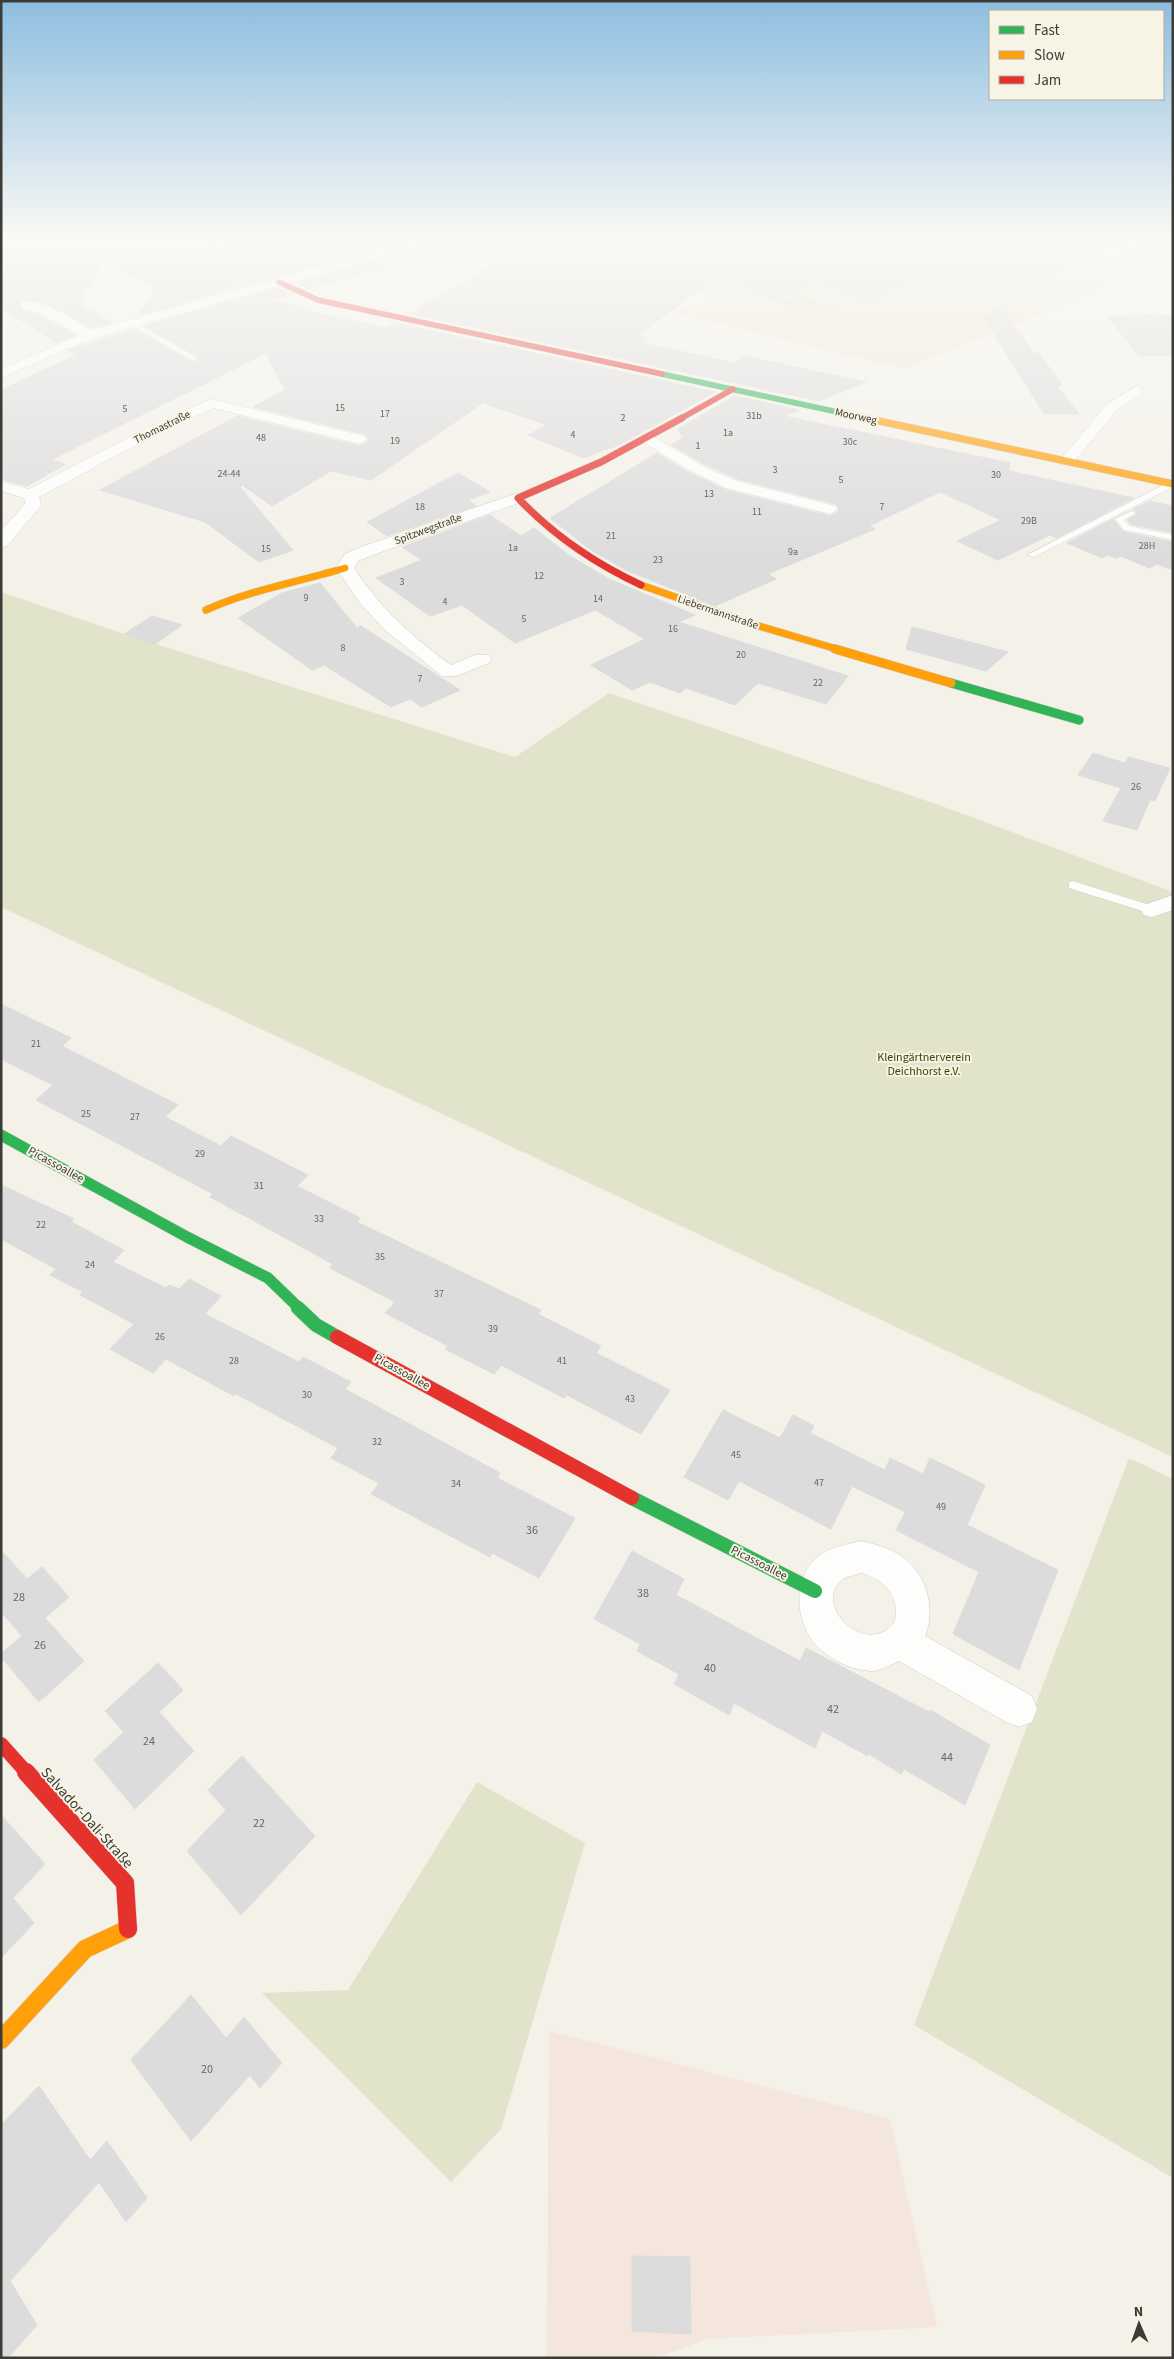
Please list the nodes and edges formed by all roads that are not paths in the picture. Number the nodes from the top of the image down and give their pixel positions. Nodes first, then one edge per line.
1 (61, 346) edge
2 (174, 346) edge
3 (533, 346) edge
4 (195, 358) dead end
5 (1, 374) edge
6 (733, 389) junction
7 (1137, 390) dead end
8 (647, 438) junction
9 (360, 439) dead end
10 (1067, 461) junction
11 (1172, 484) edge
12 (1, 486) edge
13 (1173, 492) edge
14 (30, 495) junction
15 (518, 498) junction
16 (830, 508) dead end
17 (1173, 538) edge
18 (1, 542) edge
19 (1032, 555) dead end
20 (345, 568) junction
21 (206, 610) dead end
22 (482, 659) dead end
23 (1080, 720) dead end
24 (1073, 885) dead end
25 (1162, 906) edge
26 (1, 1135) edge
27 (815, 1592) junction
28 (900, 1642) junction
29 (1019, 1709) dead end
30 (1, 1744) edge
31 (1, 2040) edge

1 - 5 street
2 - 4 lane
3 - 6 street, Moorweg
6 - 8 street
6 - 10 street, Moorweg
7 - 10 street
8 - 15 street
8 - 16 street
9 - 14 street, Thomastraße
10 - 11 street, Moorweg
11 - 19 lane
12 - 14 street
13 - 17 lane
14 - 18 street
15 - 20 street, Spitzwegstraße
15 - 23 street, Liebermannstraße
20 - 21 street, Spitzwegstraße
20 - 22 street
24 - 25 lane
26 - 27 street, Picassoallee
27 - 28 street
27 - 28 street
28 - 29 street
30 - 31 street, Salvador-Dali-Straße

